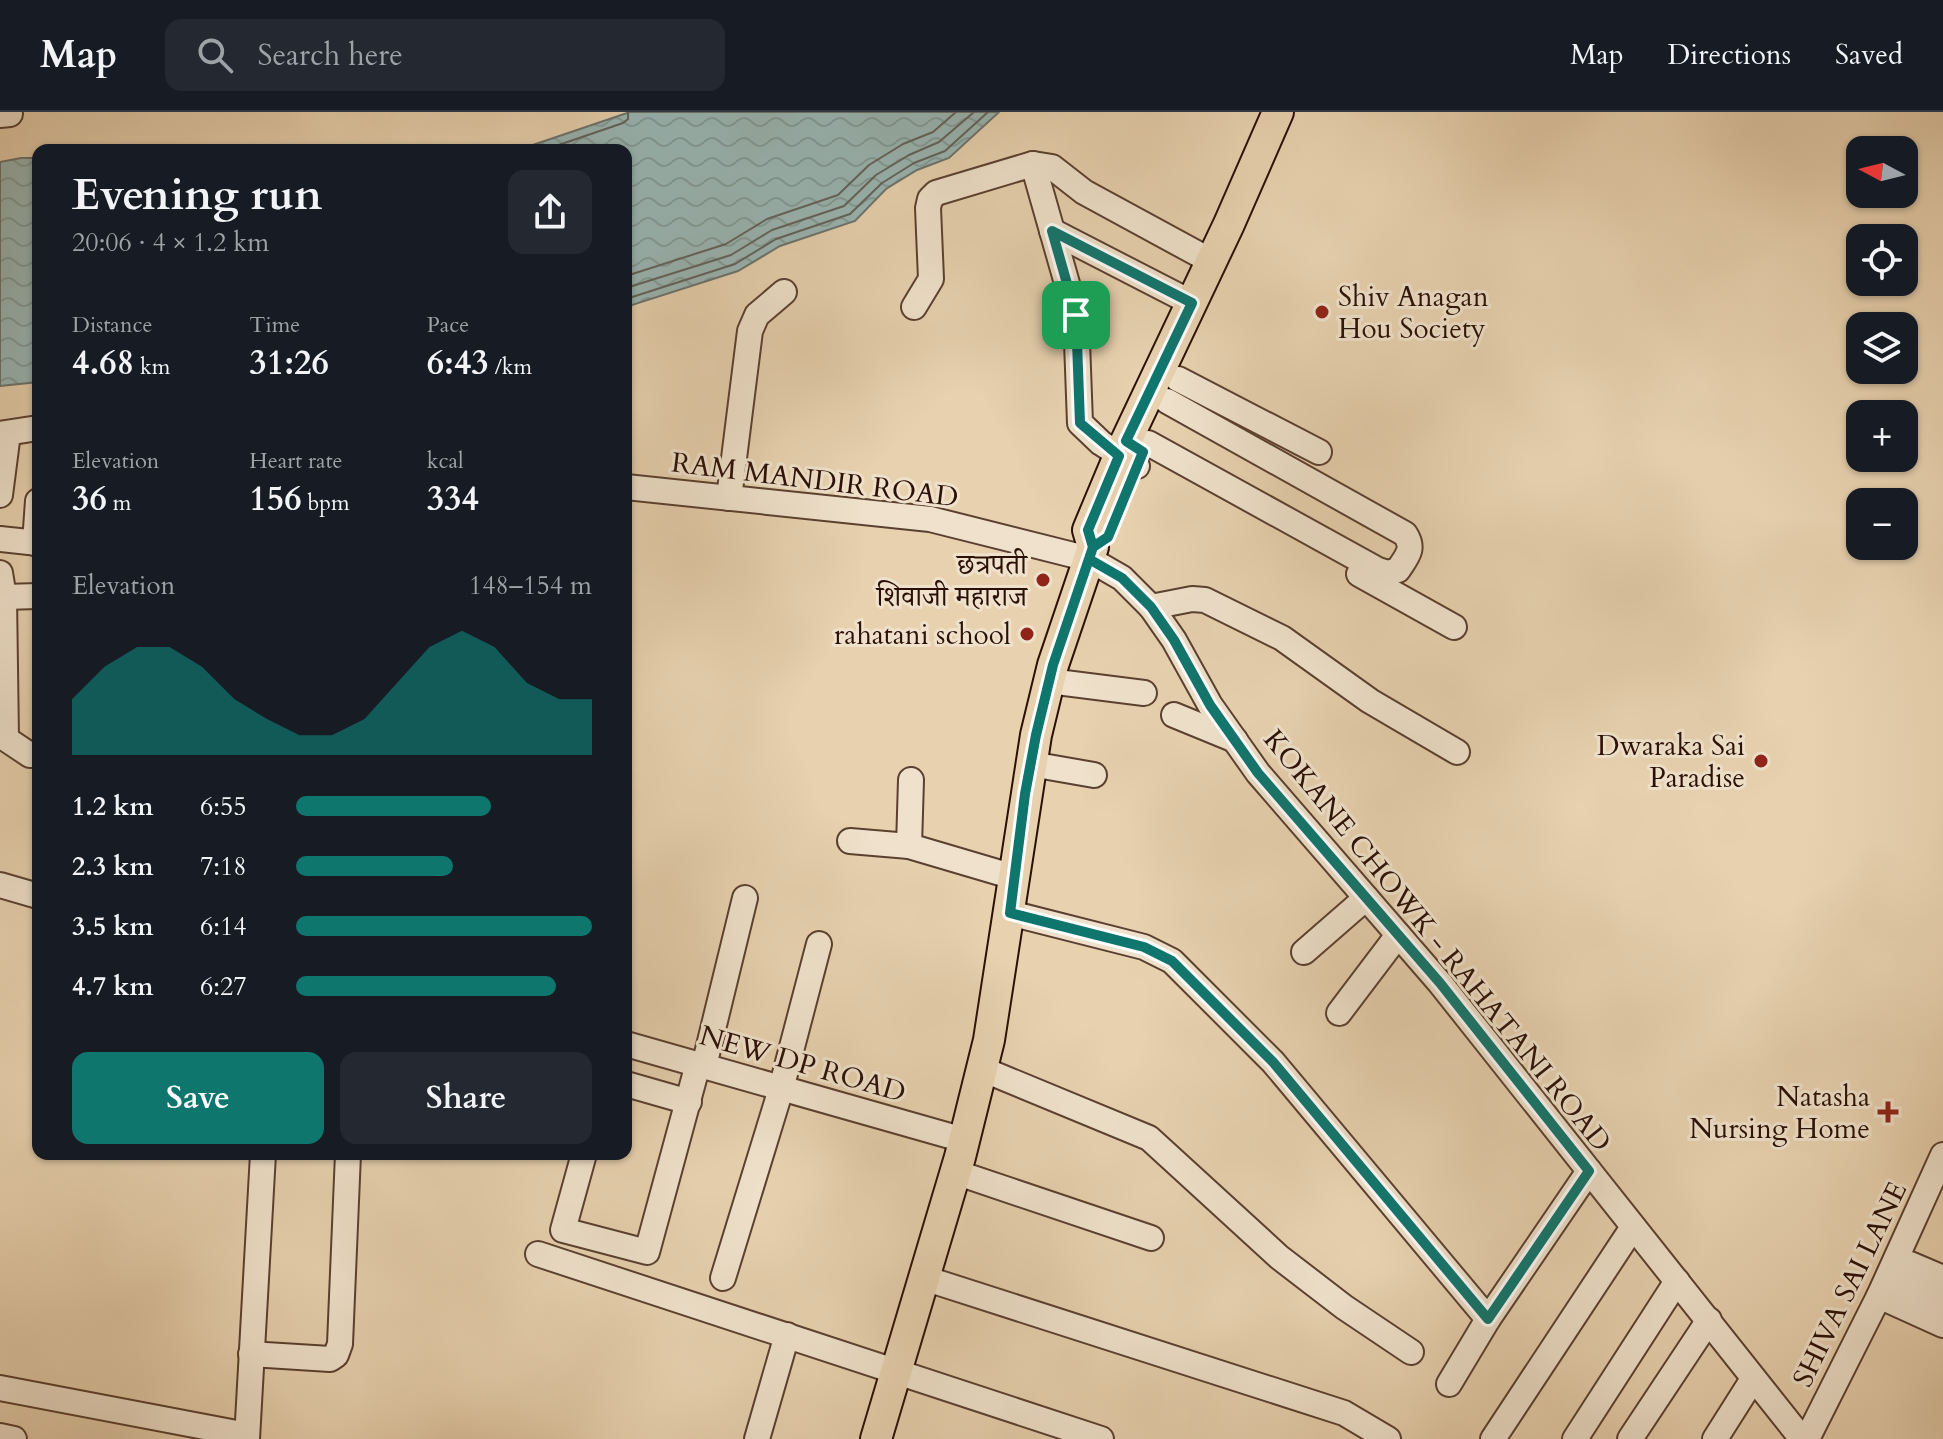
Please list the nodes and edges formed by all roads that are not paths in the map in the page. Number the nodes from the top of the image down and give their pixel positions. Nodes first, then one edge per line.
1 (1278, 112) edge
2 (1299, 112) edge
3 (1033, 164) junction
4 (1052, 231) junction
5 (1211, 261) junction
6 (784, 292) dead end
7 (1192, 303) junction
8 (914, 307) dead end
9 (1173, 390) junction
10 (32, 429) edge
11 (4, 434) edge
12 (1135, 452) junction
13 (1319, 452) dead end
14 (632, 488) edge
15 (0, 495) edge
16 (729, 498) junction
17 (0, 539) edge
18 (32, 543) edge
19 (1091, 553) junction
20 (2, 585) edge
21 (32, 594) edge
22 (1151, 607) junction
23 (1454, 627) dead end
24 (1049, 681) junction
25 (1144, 693) dead end
26 (1174, 715) dead end
27 (1235, 740) junction
28 (1457, 752) dead end
29 (30, 755) dead end
30 (1031, 764) junction
31 (1094, 775) dead end
32 (911, 780) dead end
33 (850, 841) dead end
34 (909, 846) junction
35 (1014, 877) junction
36 (0, 885) edge
37 (32, 894) edge
38 (745, 898) dead end
39 (1366, 898) junction
40 (1010, 913) junction
41 (1398, 935) junction
42 (819, 944) dead end
43 (1304, 952) dead end
44 (1339, 1013) dead end
45 (632, 1045) edge
46 (701, 1065) junction
47 (982, 1069) junction
48 (632, 1086) edge
49 (781, 1089) junction
50 (689, 1102) junction
51 (964, 1140) junction
52 (1943, 1155) edge
53 (263, 1160) edge
54 (348, 1160) edge
55 (582, 1160) edge
56 (1589, 1171) junction
57 (955, 1172) junction
58 (1943, 1206) edge
59 (1633, 1227) junction
60 (1151, 1238) dead end
61 (538, 1254) dead end
62 (723, 1278) dead end
63 (924, 1278) junction
64 (1943, 1278) edge
65 (1896, 1279) junction
66 (1677, 1281) junction
67 (1943, 1300) edge
68 (1488, 1319) junction
69 (1709, 1320) junction
70 (1943, 1325) edge
71 (787, 1335) junction
72 (1411, 1352) dead end
73 (251, 1354) junction
74 (896, 1370) junction
75 (1753, 1379) junction
76 (1449, 1384) dead end
77 (0, 1388) edge
78 (0, 1436) edge
79 (243, 1437) edge
80 (14, 1439) edge
81 (757, 1439) edge
82 (876, 1439) edge
83 (1101, 1439) edge
84 (1388, 1439) edge
85 (1493, 1439) edge
86 (1575, 1439) edge
87 (1630, 1439) edge
88 (1715, 1439) edge
89 (1805, 1439) edge

1 - 5 main road
2 - 9 main road
3 - 4 street
3 - 5 street
3 - 8 street
4 - 7 street
4 - 12 street
5 - 7 main road
6 - 16 street
7 - 12 main road
9 - 12 main road
9 - 12 street
9 - 13 street
10 - 11 street
11 - 15 street
12 - 19 main road
12 - 23 street
14 - 16 street, RAM MANDIR ROAD
16 - 19 street, RAM MANDIR ROAD
17 - 18 street
19 - 22 street, KOKANE CHOWK - RAHATANI ROAD
19 - 24 main road
20 - 21 street
20 - 29 street
22 - 27 street, KOKANE CHOWK - RAHATANI ROAD
22 - 28 street
24 - 25 street
24 - 30 main road
26 - 27 street
27 - 39 street, KOKANE CHOWK - RAHATANI ROAD
30 - 31 street
30 - 35 main road
32 - 34 street
33 - 34 street
34 - 35 street
35 - 40 main road
36 - 37 street
38 - 46 street
39 - 41 street, KOKANE CHOWK - RAHATANI ROAD
39 - 43 street
40 - 47 main road
40 - 68 street
41 - 44 street
41 - 56 street, KOKANE CHOWK - RAHATANI ROAD
42 - 49 street
45 - 46 street, NEW DP ROAD
46 - 49 street, NEW DP ROAD
46 - 50 street
47 - 51 main road
47 - 72 street
48 - 50 street
49 - 51 street, NEW DP ROAD
49 - 62 street
50 - 55 street
51 - 57 main road
52 - 65 street, SHIVA SAI LANE
53 - 73 street
54 - 73 street
56 - 59 street, KOKANE CHOWK - RAHATANI ROAD
56 - 68 street
57 - 60 street
57 - 63 main road
58 - 65 street
59 - 66 street, KOKANE CHOWK - RAHATANI ROAD
59 - 85 street
61 - 71 street
63 - 74 main road
63 - 84 street
64 - 65 street
65 - 67 street
65 - 70 street
65 - 89 street, SHIVA SAI LANE
66 - 69 street, KOKANE CHOWK - RAHATANI ROAD
66 - 86 street
68 - 76 street
69 - 75 street, KOKANE CHOWK - RAHATANI ROAD
69 - 87 street
71 - 74 street
71 - 81 street
73 - 79 street
74 - 82 main road
74 - 83 street
75 - 88 street
75 - 89 street, KOKANE CHOWK - RAHATANI ROAD
77 - 79 street
78 - 80 street

